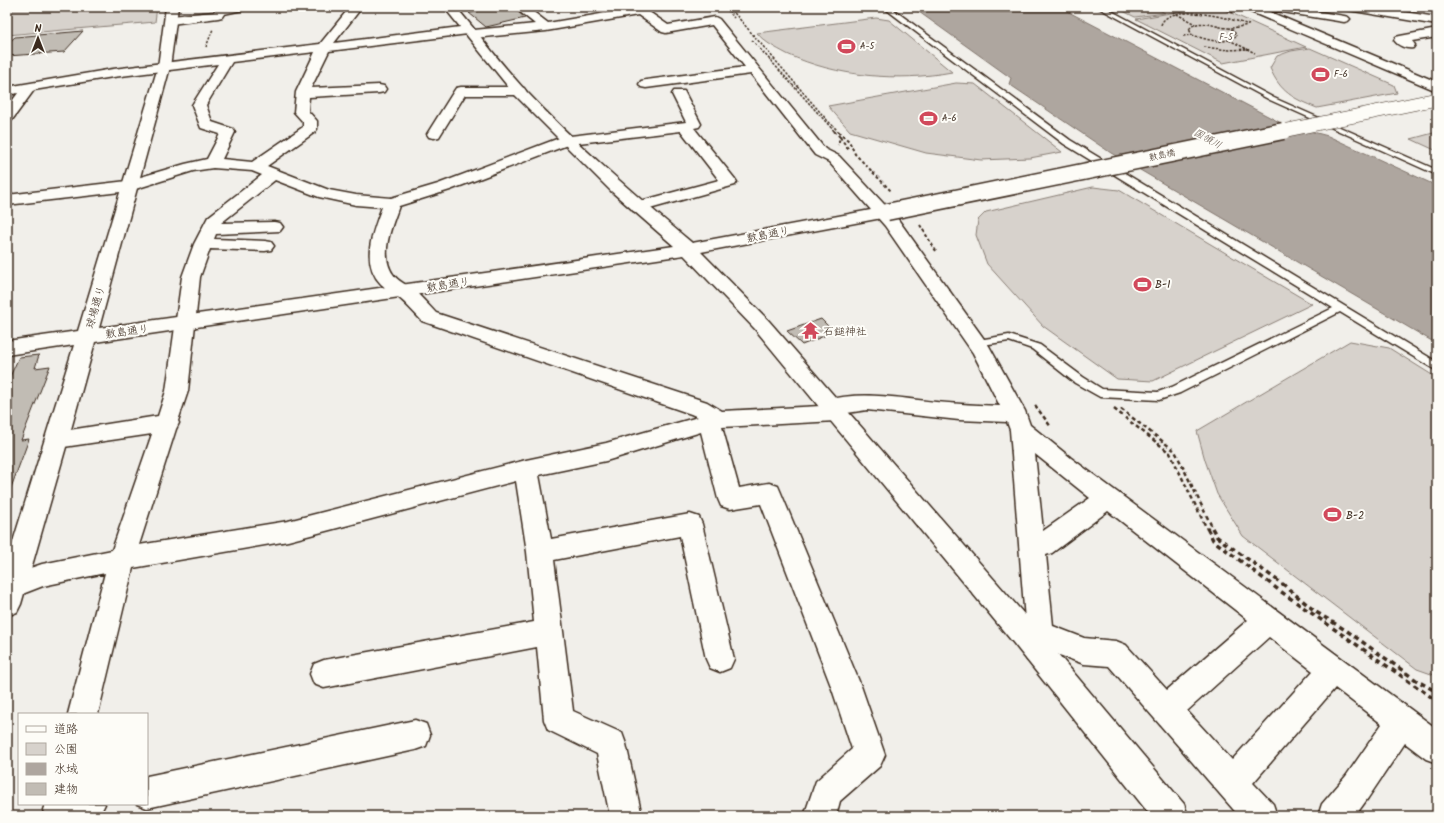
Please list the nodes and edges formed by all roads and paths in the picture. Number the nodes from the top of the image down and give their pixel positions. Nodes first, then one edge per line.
1 (243, 7) edge
2 (356, 7) edge
3 (450, 7) edge
4 (520, 7) edge
5 (726, 7) edge
6 (886, 7) edge
7 (1100, 7) edge
8 (1248, 7) edge
9 (1268, 7) edge
10 (637, 9) edge
11 (1346, 11) edge
12 (1173, 12) dead end
13 (172, 14) edge
14 (218, 15) junction
15 (1178, 15) junction
16 (736, 20) dead end
17 (1437, 21) edge
18 (1195, 24) junction
19 (546, 27) junction
20 (1162, 28) dead end
21 (1228, 28) junction
22 (471, 32) junction
23 (1307, 32) junction
24 (1437, 32) edge
25 (1192, 35) junction
26 (750, 37) dead end
27 (1180, 37) dead end
28 (1229, 40) junction
29 (1409, 45) dead end
30 (325, 46) junction
31 (1203, 47) dead end
32 (205, 49) joint
33 (1248, 49) junction
34 (182, 50) dead end
35 (167, 51) junction
36 (1255, 53) dead end
37 (228, 59) junction
38 (164, 67) junction
39 (755, 70) junction
40 (646, 84) dead end
41 (30, 87) junction
42 (1437, 87) edge
43 (379, 89) dead end
44 (7, 91) edge
45 (519, 91) junction
46 (303, 94) junction
47 (678, 94) dead end
48 (1437, 99) edge
49 (7, 117) edge
50 (685, 126) junction
51 (434, 134) dead end
52 (840, 137) junction
53 (567, 140) junction
54 (827, 156) junction
55 (213, 163) junction
56 (255, 167) junction
57 (1437, 173) edge
58 (274, 174) junction
59 (129, 186) junction
60 (7, 200) edge
61 (392, 203) junction
62 (856, 204) dead end
63 (639, 207) junction
64 (888, 208) junction
65 (274, 227) dead end
66 (207, 237) junction
67 (265, 246) dead end
68 (688, 249) junction
69 (404, 291) junction
70 (1340, 308) junction
71 (186, 322) junction
72 (86, 337) junction
73 (976, 343) junction
74 (7, 348) edge
75 (1437, 367) edge
76 (1100, 393) junction
77 (1033, 401) dead end
78 (833, 410) junction
79 (715, 420) junction
80 (1018, 422) junction
81 (168, 423) junction
82 (1055, 432) dead end
83 (57, 440) junction
84 (526, 469) junction
85 (1108, 498) junction
86 (1032, 545) junction
87 (540, 552) junction
88 (122, 559) junction
89 (9, 593) edge
90 (1268, 620) junction
91 (549, 632) junction
92 (1038, 642) junction
93 (720, 659) dead end
94 (1333, 669) junction
95 (324, 674) dead end
96 (1437, 702) edge
97 (1166, 710) junction
98 (84, 713) edge
99 (1402, 721) junction
100 (415, 734) dead end
101 (1437, 748) edge
102 (1232, 783) junction
103 (148, 792) edge
104 (626, 816) edge
105 (820, 816) edge
106 (1172, 816) edge
107 (1261, 816) edge
108 (1334, 816) edge

1 - 14 street
2 - 30 street
3 - 22 street
4 - 19 street
5 - 16 path
6 - 70 lane
7 - 57 lane
8 - 23 street
9 - 11 street
10 - 19 street
10 - 39 street
11 - 17 street
11 - 23 street
12 - 15 path
13 - 14 street
13 - 35 street, 球場通り
14 - 32 path
15 - 18 path
15 - 20 path
15 - 21 path
18 - 21 path
18 - 25 path
19 - 22 street
21 - 28 path
22 - 30 street
22 - 45 street
23 - 42 street
24 - 29 street
25 - 27 path
25 - 28 path
26 - 52 path
28 - 33 path
30 - 32 street
30 - 37 street
30 - 46 street
31 - 33 path
33 - 36 path
34 - 35 street
35 - 38 street, 球場通り
37 - 38 street
37 - 55 street
38 - 41 street
38 - 59 street, 球場通り
39 - 40 street
39 - 54 street
41 - 44 street
41 - 49 street
43 - 46 street
45 - 51 street
45 - 53 street
46 - 56 street
47 - 50 street
48 - 64 street, 敷島橋, bridge
50 - 53 street
50 - 63 street
52 - 54 path
52 - 64 path
53 - 61 street
53 - 63 street
54 - 62 street
54 - 64 street
55 - 56 street
55 - 59 street
56 - 58 street
58 - 61 street
58 - 66 street
59 - 60 street
59 - 72 street, 球場通り
61 - 69 street
63 - 68 street
64 - 68 street, 敷島通り
64 - 73 street
65 - 66 street
66 - 67 street
66 - 71 street
68 - 69 street, 敷島通り
68 - 78 street
69 - 71 street, 敷島通り
69 - 79 street
70 - 75 lane
70 - 76 lane
71 - 72 street, 敷島通り
71 - 81 street
72 - 74 street, 敷島通り
72 - 83 street, 球場通り
73 - 76 lane
73 - 80 street
76 - 96 path
77 - 82 path
78 - 79 street
78 - 80 street
78 - 92 street
79 - 84 street
79 - 105 street
80 - 85 street
80 - 86 street
81 - 83 street
81 - 88 street
83 - 89 street, 球場通り
84 - 87 street
84 - 88 street
85 - 86 street
85 - 90 street
86 - 92 street
87 - 91 street
87 - 93 street
88 - 89 street
88 - 98 street
90 - 94 street
90 - 97 street
91 - 95 street
91 - 104 street
92 - 97 street
92 - 106 street
94 - 99 street
94 - 102 street
97 - 102 street
99 - 101 street
99 - 108 street
100 - 103 street
102 - 107 street

